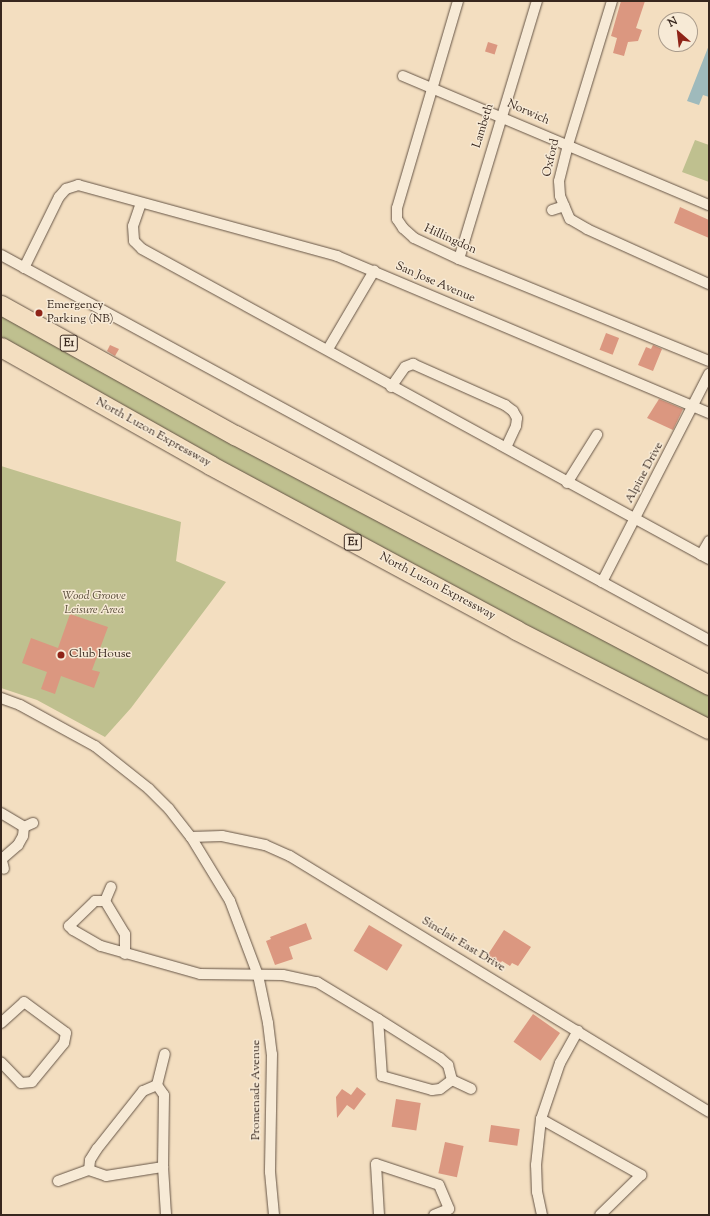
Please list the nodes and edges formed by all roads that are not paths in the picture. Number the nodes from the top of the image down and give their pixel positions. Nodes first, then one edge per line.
1 (458, 1) edge
2 (537, 1) edge
3 (612, 1) edge
4 (403, 76) dead end
5 (431, 87) junction
6 (500, 115) junction
7 (568, 145) junction
8 (141, 203) junction
9 (709, 205) edge
10 (564, 206) junction
11 (552, 210) dead end
12 (1, 255) edge
13 (459, 259) junction
14 (24, 268) junction
15 (374, 271) junction
16 (709, 284) edge
17 (1, 304) edge
18 (1, 347) edge
19 (328, 349) junction
20 (709, 361) edge
21 (709, 374) edge
22 (391, 387) junction
23 (694, 407) junction
24 (709, 413) edge
25 (597, 435) dead end
26 (506, 447) junction
27 (568, 483) junction
28 (635, 521) junction
29 (709, 541) edge
30 (705, 557) edge
31 (602, 582) junction
32 (709, 640) edge
33 (709, 685) edge
34 (1, 698) edge
35 (709, 729) edge
36 (1, 813) edge
37 (191, 837) junction
38 (3, 861) edge
39 (111, 887) dead end
40 (105, 900) junction
41 (125, 954) junction
42 (258, 974) junction
43 (378, 1019) junction
44 (1, 1023) edge
45 (578, 1031) junction
46 (165, 1054) dead end
47 (1, 1062) edge
48 (452, 1080) junction
49 (156, 1085) junction
50 (471, 1089) dead end
51 (709, 1112) edge
52 (541, 1119) junction
53 (163, 1167) junction
54 (89, 1170) junction
55 (58, 1181) dead end
56 (166, 1215) edge
57 (274, 1215) edge
58 (379, 1215) edge
59 (434, 1215) edge
60 (542, 1215) edge
61 (600, 1215) edge

1 - 5 street, Hillingdon
2 - 6 street, Lambeth
3 - 7 street, Oxford
4 - 5 street, Norwich
5 - 6 street, Norwich
5 - 13 street, Hillingdon
6 - 7 street, Norwich
6 - 13 street, Lambeth
7 - 9 street, Norwich
7 - 10 street, Oxford
8 - 14 street, San Jose Avenue
8 - 15 street, San Jose Avenue
8 - 19 street
10 - 11 street
10 - 16 street, Oxford
12 - 14 street
13 - 20 street, Hillingdon
14 - 31 street
15 - 19 street
15 - 23 street, San Jose Avenue
17 - 33 highway, E1
18 - 35 highway, North Luzon Expressway / E1
19 - 22 street
21 - 23 street, Alpine Drive
22 - 26 street
22 - 26 street
23 - 24 street, San Jose Avenue
23 - 28 street, Alpine Drive
25 - 27 street
26 - 27 street
27 - 28 street
28 - 30 street
28 - 31 street, Alpine Drive
29 - 30 street
31 - 32 street
34 - 37 street, Promenade Avenue
36 - 38 street
37 - 42 street, Promenade Avenue
37 - 45 street, Sinclair East Drive
39 - 40 street
40 - 41 street
40 - 41 street
41 - 42 street
42 - 43 street
42 - 57 street, Promenade Avenue
43 - 48 street
43 - 48 street
44 - 47 street
45 - 51 street, Sinclair East Drive
45 - 52 street
46 - 49 street
48 - 50 street
49 - 53 street
49 - 54 street
52 - 60 street
52 - 61 street
53 - 54 street
53 - 56 street
54 - 55 street
58 - 59 street

